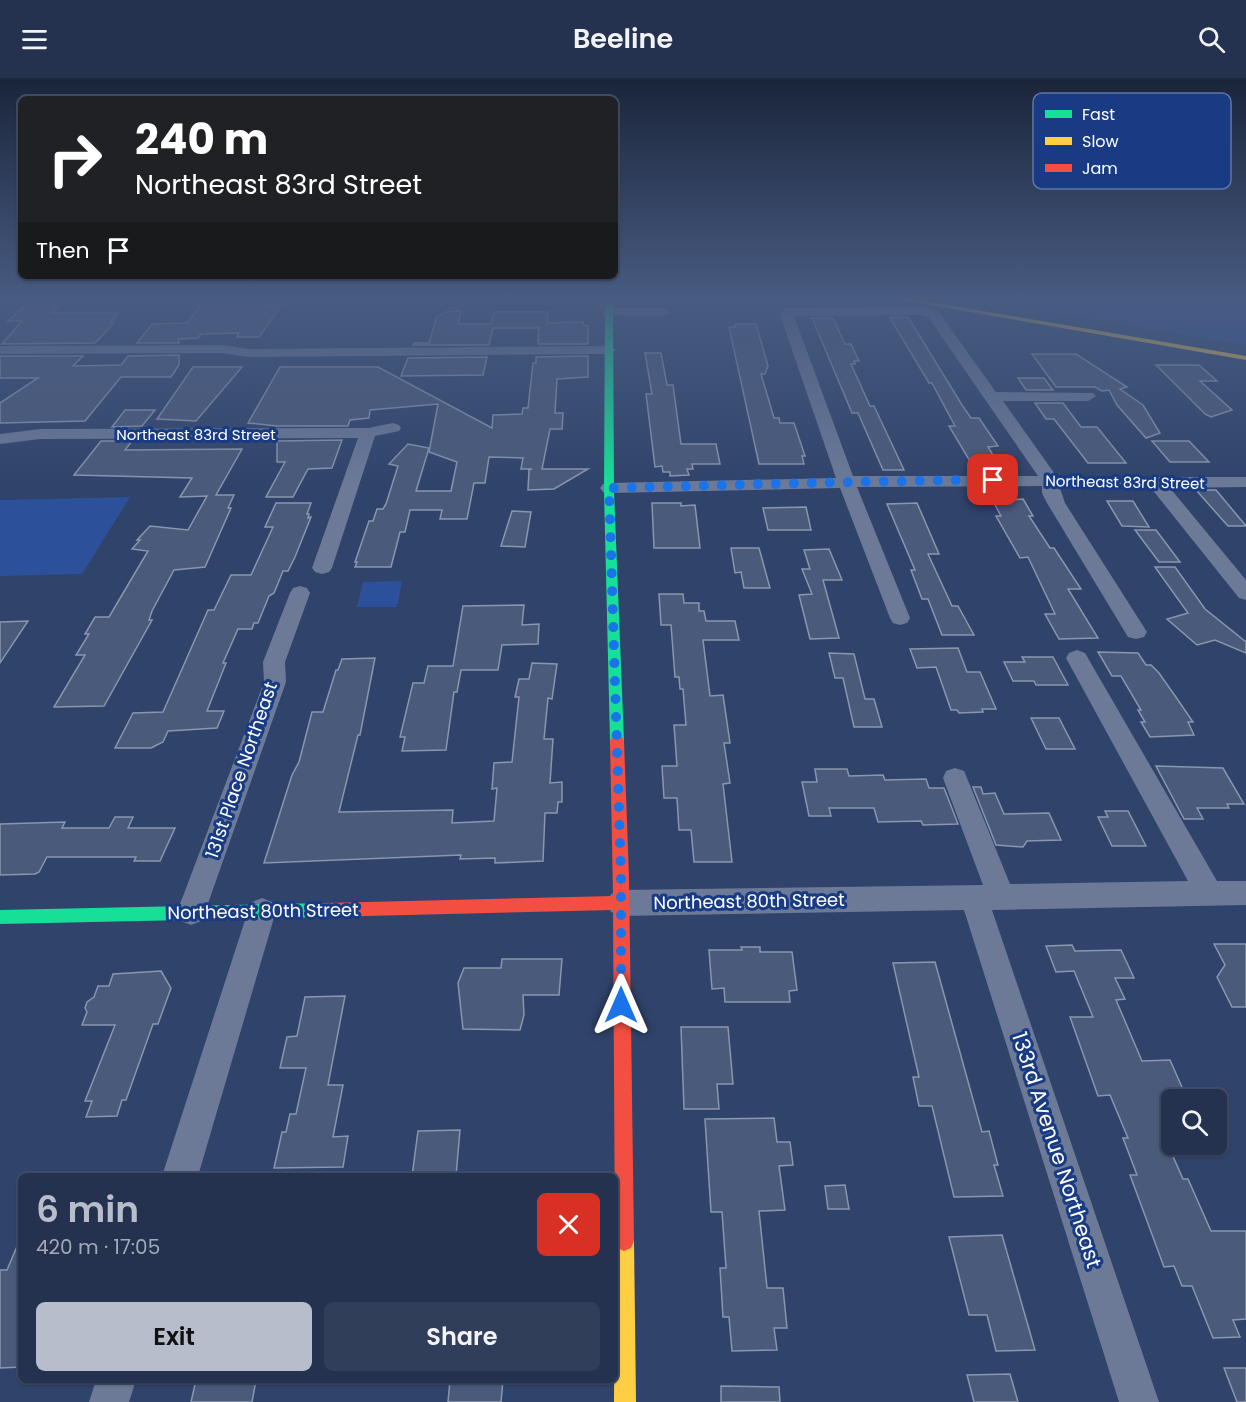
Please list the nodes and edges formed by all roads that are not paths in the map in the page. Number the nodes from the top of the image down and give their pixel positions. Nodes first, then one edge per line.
1 (609, 362) edge
2 (804, 362) edge
3 (966, 362) edge
4 (1088, 396) dead end
5 (991, 397) junction
6 (393, 428) dead end
7 (368, 433) junction
8 (0, 439) edge
9 (1052, 481) junction
10 (1246, 482) edge
11 (847, 483) junction
12 (1156, 483) junction
13 (609, 488) junction
14 (322, 568) dead end
15 (300, 593) dead end
16 (1246, 593) edge
17 (900, 618) dead end
18 (1136, 632) dead end
19 (1077, 658) dead end
20 (955, 778) dead end
21 (1246, 893) edge
22 (1210, 894) junction
23 (987, 897) junction
24 (621, 903) junction
25 (262, 910) junction
26 (191, 912) junction
27 (0, 917) edge
28 (181, 1173) edge
29 (115, 1383) edge
30 (109, 1402) edge
31 (625, 1402) edge
32 (1139, 1402) edge

1 - 13 main road
2 - 11 street
3 - 5 street
4 - 5 street
5 - 9 street
6 - 7 street, Northeast 83rd Street
7 - 8 street, Northeast 83rd Street
7 - 14 street
9 - 11 street, Northeast 83rd Street
9 - 12 street, Northeast 83rd Street
9 - 18 street
10 - 12 street, Northeast 83rd Street
11 - 13 street, Northeast 83rd Street
11 - 17 street
12 - 16 street
13 - 24 main road
15 - 26 street, 131st Place Northeast
19 - 22 street
20 - 23 street, 133rd Avenue Northeast
21 - 22 street, Northeast 80th Street
22 - 23 street, Northeast 80th Street
23 - 24 street, Northeast 80th Street
23 - 32 street, 133rd Avenue Northeast
24 - 25 main road, Northeast 80th Street
24 - 31 main road
25 - 26 main road, Northeast 80th Street
25 - 28 street
26 - 27 main road, Northeast 80th Street
29 - 30 street

